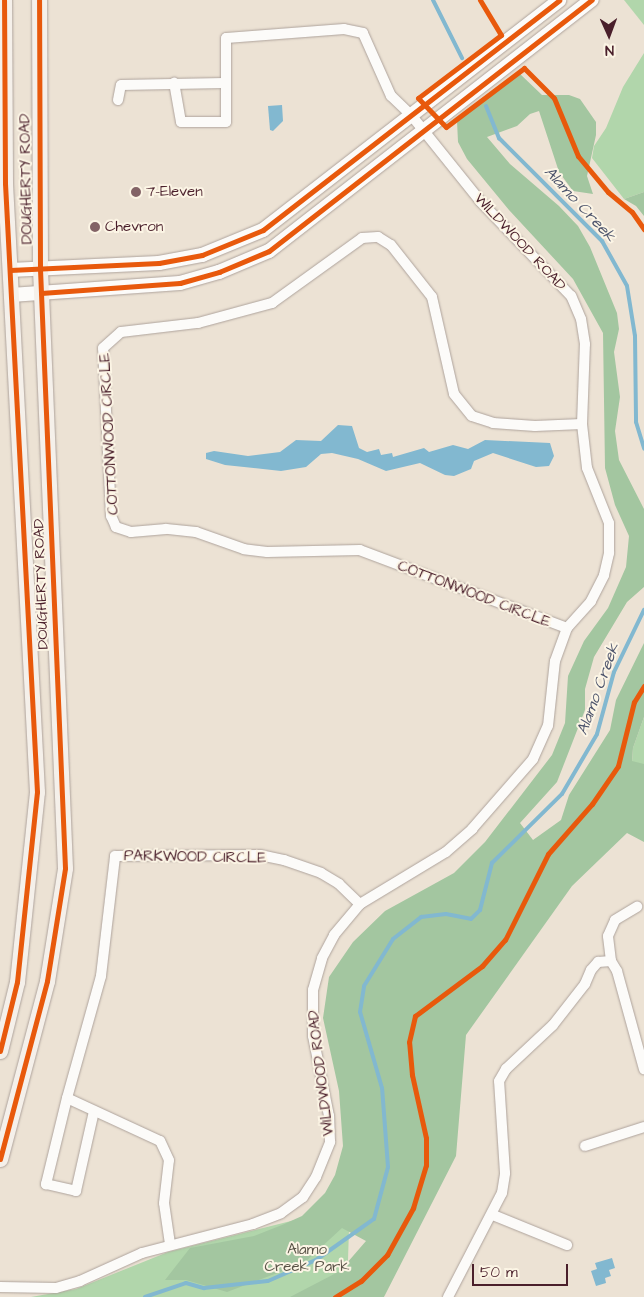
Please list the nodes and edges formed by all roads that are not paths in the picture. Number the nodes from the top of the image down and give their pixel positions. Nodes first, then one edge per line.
1 (4, 0) edge
2 (38, 0) edge
3 (559, 0) edge
4 (592, 0) edge
5 (174, 83) junction
6 (224, 83) junction
7 (118, 100) dead end
8 (411, 115) junction
9 (424, 131) junction
10 (40, 269) junction
11 (10, 270) junction
12 (41, 293) junction
13 (11, 294) junction
14 (582, 424) junction
15 (567, 628) junction
16 (360, 904) junction
17 (637, 907) dead end
18 (610, 961) junction
19 (0, 1051) edge
20 (644, 1068) edge
21 (67, 1098) junction
22 (94, 1111) junction
23 (644, 1127) edge
24 (585, 1146) dead end
25 (0, 1159) edge
26 (493, 1216) junction
27 (170, 1244) junction
28 (567, 1245) dead end
29 (0, 1287) edge
30 (448, 1297) edge

1 - 11 main road, DOUGHERTY ROAD
2 - 10 main road, DOUGHERTY ROAD
3 - 8 street
4 - 9 street
5 - 6 street
5 - 6 street
5 - 7 street
6 - 8 street, WILDWOOD ROAD
8 - 9 street, WILDWOOD ROAD
8 - 10 street
9 - 12 street
9 - 14 street, WILDWOOD ROAD
10 - 11 street
10 - 12 main road, DOUGHERTY ROAD
11 - 13 main road, DOUGHERTY ROAD
12 - 13 street
12 - 25 main road, DOUGHERTY ROAD
13 - 19 main road, DOUGHERTY ROAD
14 - 15 street, WILDWOOD ROAD
14 - 15 street, COTTONWOOD CIRCLE
15 - 16 street, WILDWOOD ROAD
16 - 21 street, PARKWOOD CIRCLE
16 - 27 street, WILDWOOD ROAD
17 - 18 street
18 - 20 street
18 - 26 street
21 - 22 street
21 - 22 street, PARKWOOD CIRCLE
22 - 27 street
23 - 24 street
26 - 28 street
26 - 30 street
27 - 29 street, WILDWOOD ROAD

